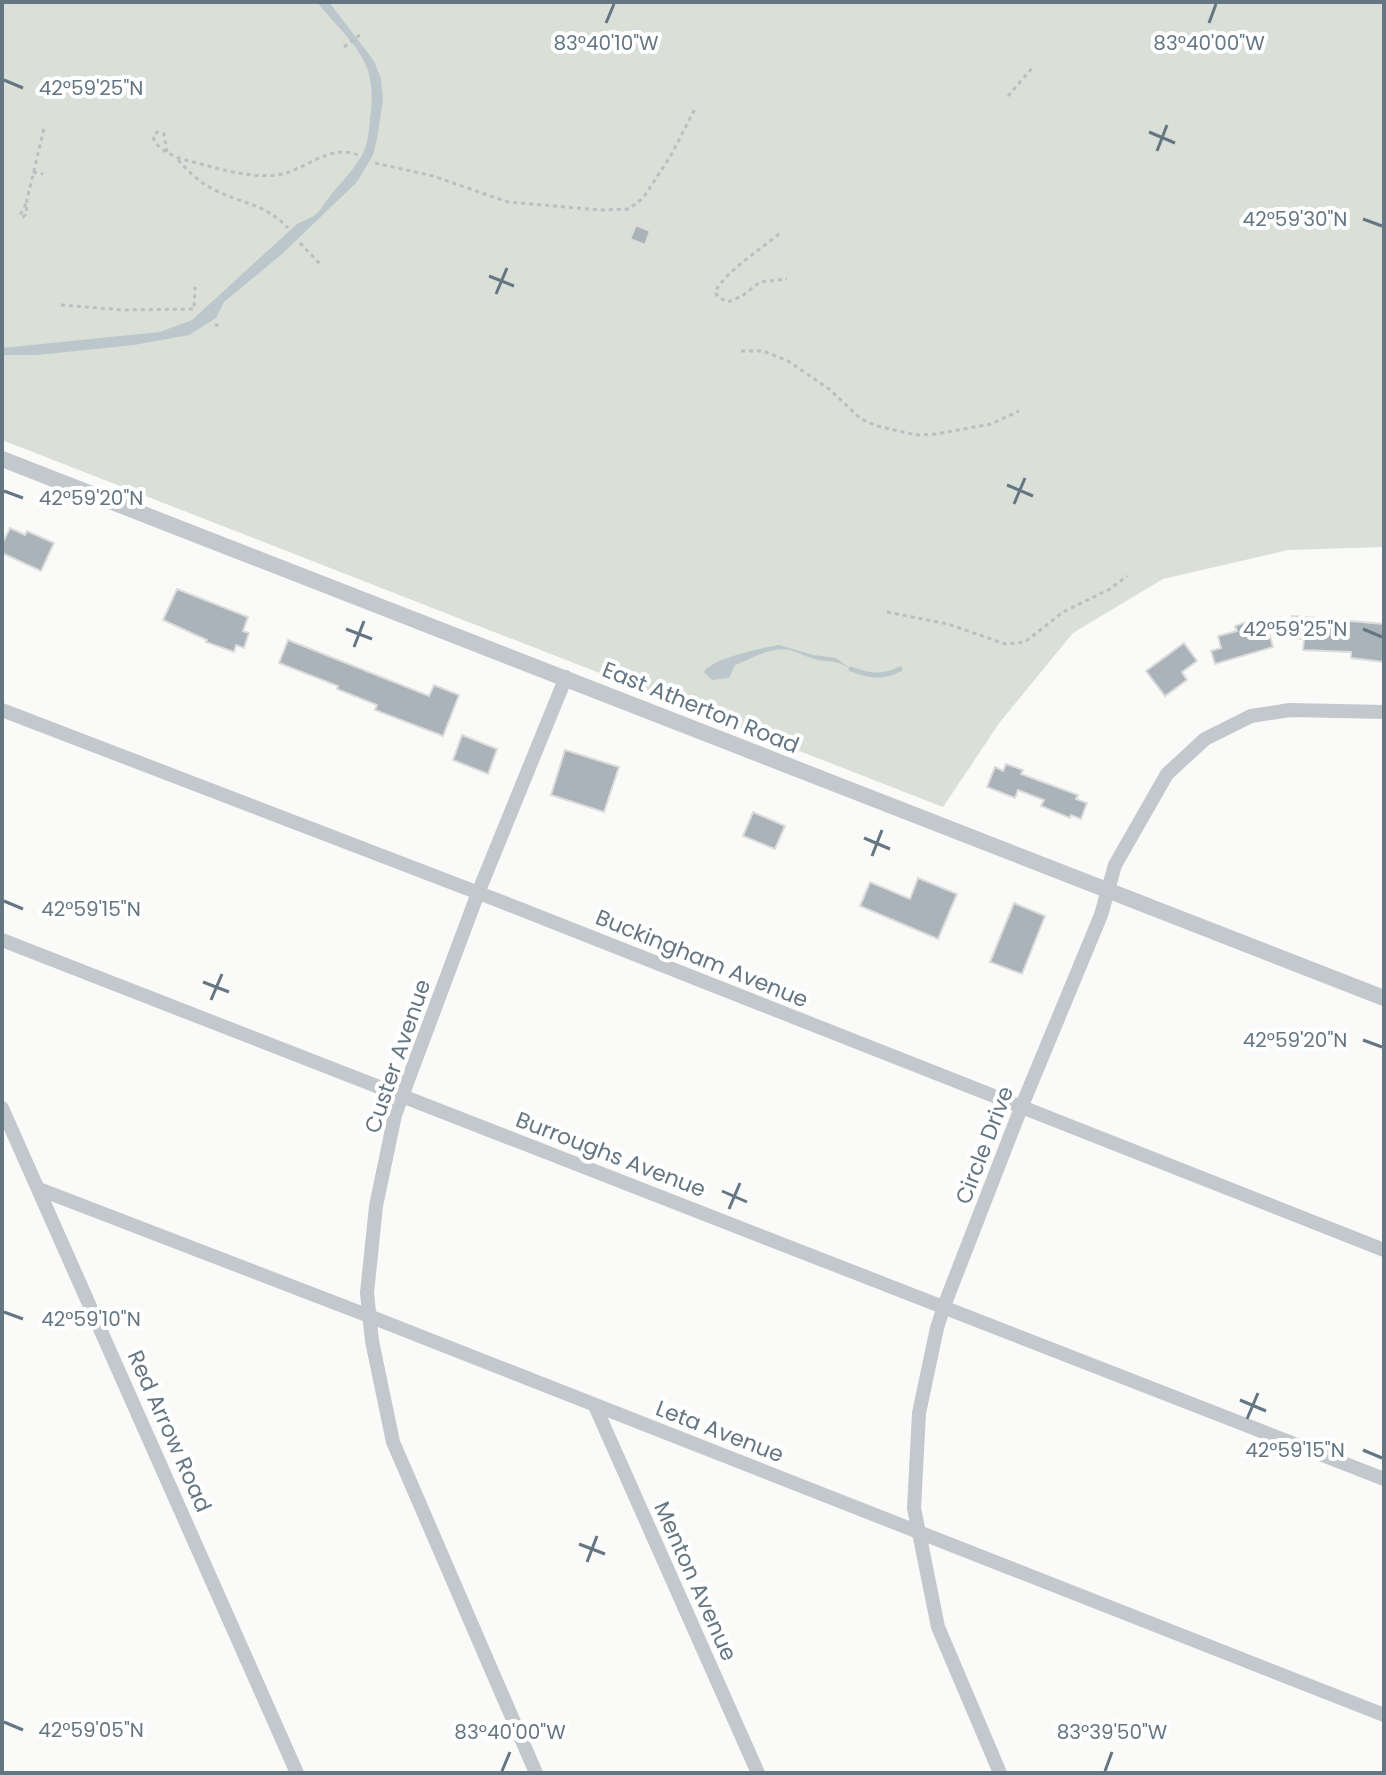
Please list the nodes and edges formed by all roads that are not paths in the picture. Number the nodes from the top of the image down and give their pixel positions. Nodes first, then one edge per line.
1 (2, 459) edge
2 (566, 677) junction
3 (2, 710) edge
4 (1384, 712) edge
5 (1109, 892) junction
6 (478, 893) junction
7 (2, 940) edge
8 (1384, 998) edge
9 (402, 1097) junction
10 (2, 1108) edge
11 (1021, 1108) junction
12 (39, 1189) junction
13 (1384, 1250) edge
14 (944, 1306) junction
15 (369, 1316) junction
16 (595, 1406) junction
17 (1384, 1479) edge
18 (918, 1532) junction
19 (1384, 1715) edge
20 (297, 1773) edge
21 (536, 1773) edge
22 (758, 1773) edge
23 (1000, 1773) edge

1 - 2 street, East Atherton Road
2 - 5 street, East Atherton Road
2 - 6 street, Custer Avenue
3 - 6 street, Buckingham Avenue
4 - 5 street, Circle Drive
5 - 8 street, East Atherton Road
5 - 11 street, Circle Drive
6 - 9 street, Custer Avenue
6 - 11 street, Buckingham Avenue
7 - 9 street, Burroughs Avenue
9 - 14 street, Burroughs Avenue
9 - 15 street, Custer Avenue
10 - 12 street, Red Arrow Road
11 - 13 street, Buckingham Avenue
11 - 14 street, Circle Drive
12 - 15 street, Leta Avenue
12 - 20 street, Red Arrow Road
14 - 17 street, Burroughs Avenue
14 - 18 street, Circle Drive
15 - 16 street, Leta Avenue
15 - 21 street, Custer Avenue
16 - 18 street, Leta Avenue
16 - 22 street, Menton Avenue
18 - 19 street, Leta Avenue
18 - 23 street, Circle Drive

